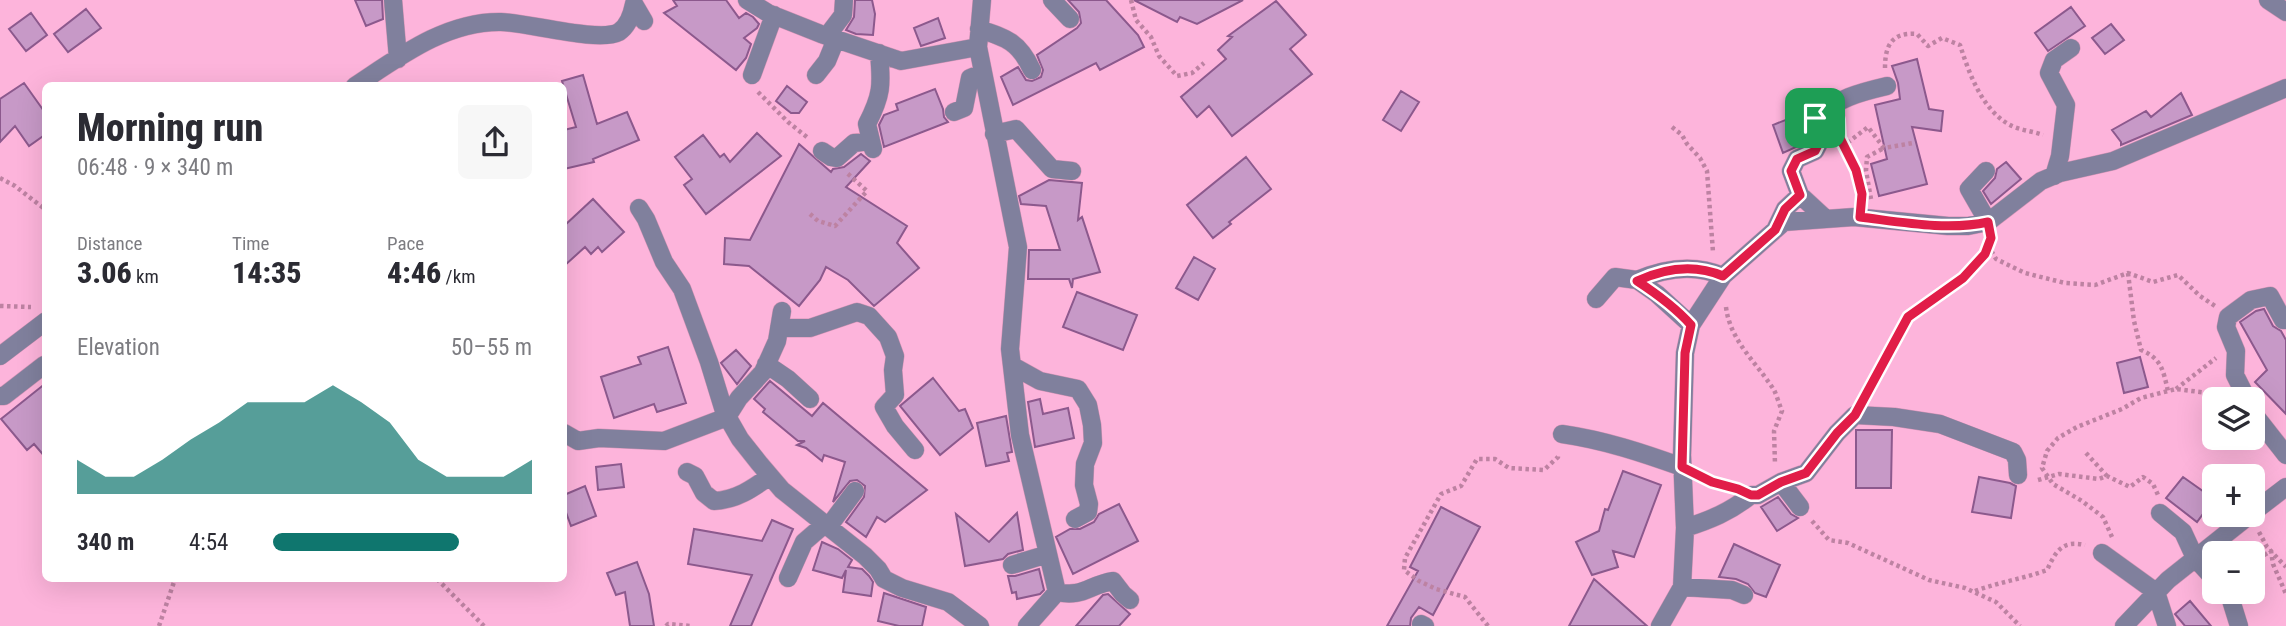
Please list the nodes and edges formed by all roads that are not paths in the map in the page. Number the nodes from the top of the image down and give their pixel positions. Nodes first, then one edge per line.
1 (393, 0) edge
2 (747, 0) edge
3 (844, 0) edge
4 (986, 0) edge
5 (1052, 0) edge
6 (2268, 0) edge
7 (2286, 12) edge
8 (774, 15) junction
9 (1070, 19) dead end
10 (644, 21) dead end
11 (979, 29) junction
12 (831, 38) junction
13 (978, 47) junction
14 (2071, 48) dead end
15 (879, 53) junction
16 (398, 59) junction
17 (1032, 70) dead end
18 (982, 73) junction
19 (752, 75) road end
20 (816, 75) dead end
21 (361, 82) edge
22 (1887, 86) road end
23 (2286, 88) edge
24 (954, 112) dead end
25 (994, 134) junction
26 (827, 154) road end
27 (1986, 171) dead end
28 (1072, 172) dead end
29 (2054, 176) junction
30 (1800, 195) junction
31 (639, 208) dead end
32 (1826, 219) junction
33 (1988, 222) junction
34 (1775, 230) junction
35 (1723, 276) junction
36 (1637, 281) junction
37 (1596, 299) dead end
38 (40, 314) edge
39 (2286, 320) edge
40 (1691, 325) junction
41 (0, 356) edge
42 (766, 364) junction
43 (1013, 366) junction
44 (42, 367) edge
45 (2238, 387) edge
46 (0, 396) edge
47 (810, 399) dead end
48 (727, 417) junction
49 (2265, 428) edge
50 (567, 434) edge
51 (1563, 434) road end
52 (915, 450) dead end
53 (2286, 455) edge
54 (1682, 467) junction
55 (687, 472) dead end
56 (769, 475) junction
57 (2018, 475) dead end
58 (1781, 482) junction
59 (2286, 487) edge
60 (855, 491) dead end
61 (2265, 503) edge
62 (1800, 507) road end
63 (2160, 513) road end
64 (1075, 519) dead end
65 (828, 525) junction
66 (2235, 527) edge
67 (1685, 528) junction
68 (2102, 553) road end
69 (1048, 554) junction
70 (2195, 558) junction
71 (1012, 565) dead end
72 (2202, 566) edge
73 (788, 578) dead end
74 (1682, 587) junction
75 (1058, 592) junction
76 (2156, 592) junction
77 (1744, 595) dead end
78 (1130, 600) dead end
79 (2232, 604) edge
80 (980, 626) edge
81 (1027, 626) edge
82 (1660, 626) edge
83 (2124, 626) edge
84 (2167, 626) edge
85 (2239, 626) edge

1 - 16 street
2 - 8 street
3 - 12 street
4 - 11 street
5 - 9 street
6 - 7 street
8 - 12 street
8 - 19 street
10 - 16 street
11 - 13 street
11 - 17 street
12 - 15 street
12 - 20 street
13 - 15 street
13 - 18 street
14 - 29 street
15 - 26 street
16 - 21 street
18 - 24 street
18 - 25 street
22 - 30 street
23 - 29 street
25 - 28 street
25 - 43 street
27 - 33 street
29 - 33 street
30 - 32 street
30 - 34 street
31 - 48 street
32 - 33 street
32 - 34 street
34 - 35 street
35 - 36 street
35 - 40 street
36 - 37 street
36 - 40 street
38 - 41 street
39 - 45 street
40 - 54 street
42 - 47 street
42 - 48 street
42 - 52 street
43 - 64 street
43 - 69 street
44 - 46 street
48 - 50 street
48 - 56 street
49 - 53 street
51 - 54 street
54 - 67 street
55 - 56 street
56 - 65 street
57 - 58 street
58 - 62 street
58 - 67 street
59 - 61 street
60 - 65 street
63 - 70 street
65 - 73 street
65 - 80 street
66 - 70 street
67 - 74 street
68 - 76 street
69 - 71 street
69 - 75 street
70 - 72 street
70 - 76 street
74 - 77 street
74 - 82 street
75 - 78 street
75 - 81 street
76 - 83 street
76 - 84 street
79 - 85 street

